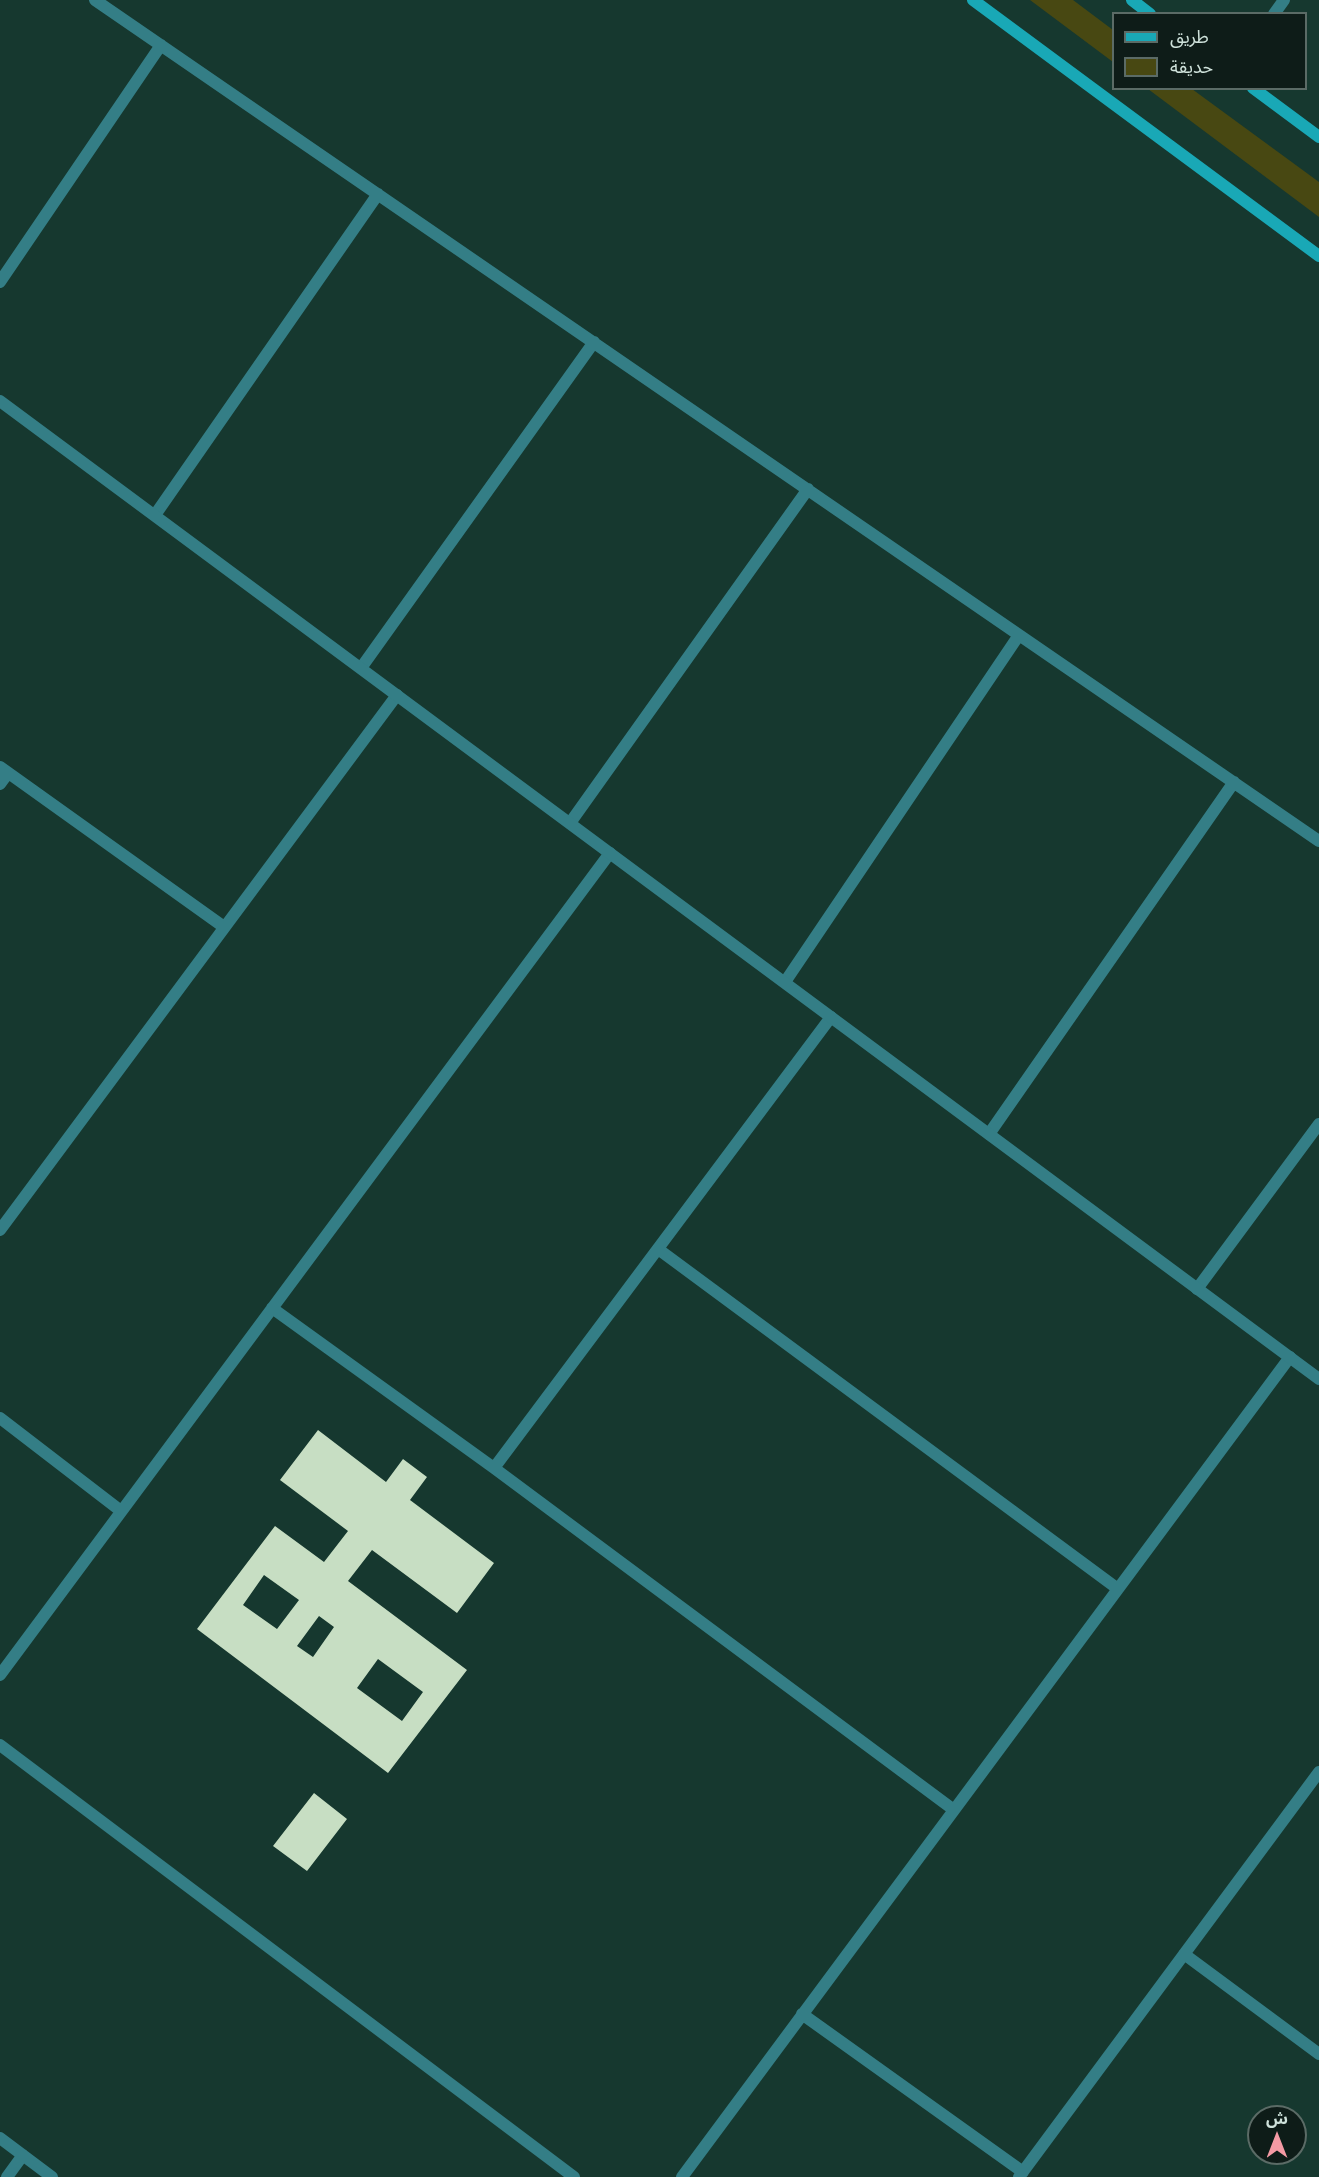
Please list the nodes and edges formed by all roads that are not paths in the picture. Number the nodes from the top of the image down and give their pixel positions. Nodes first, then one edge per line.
1 (95, 0) edge
2 (974, 0) edge
3 (1132, 0) edge
4 (1147, 12) edge
5 (161, 45) junction
6 (1256, 90) edge
7 (1319, 136) edge
8 (378, 194) junction
9 (1319, 256) edge
10 (0, 282) edge
11 (594, 342) junction
12 (0, 401) edge
13 (808, 489) junction
14 (155, 516) junction
15 (1019, 635) junction
16 (361, 668) junction
17 (397, 695) junction
18 (4, 770) edge
19 (1234, 782) junction
20 (0, 784) edge
21 (570, 823) junction
22 (1319, 841) edge
23 (610, 853) junction
24 (224, 927) junction
25 (785, 982) junction
26 (831, 1017) junction
27 (1319, 1124) edge
28 (989, 1134) junction
29 (0, 1230) edge
30 (658, 1249) junction
31 (1197, 1288) junction
32 (272, 1308) junction
33 (1290, 1357) junction
34 (1319, 1378) edge
35 (0, 1418) edge
36 (494, 1468) junction
37 (121, 1511) junction
38 (1118, 1589) junction
39 (0, 1675) edge
40 (0, 1745) edge
41 (1319, 1772) edge
42 (954, 1810) junction
43 (1184, 1954) junction
44 (802, 2014) junction
45 (1319, 2054) edge
46 (0, 2138) edge
47 (23, 2155) junction
48 (1021, 2174) edge
49 (7, 2177) edge
50 (52, 2177) edge
51 (574, 2177) edge
52 (682, 2177) edge

1 - 5 street
2 - 9 main road
3 - 4 main road
5 - 8 street
5 - 10 street
6 - 7 main road
8 - 11 street
8 - 14 street
11 - 13 street
11 - 16 street
12 - 14 street
13 - 15 street
13 - 21 street
14 - 16 street
15 - 19 street
15 - 25 street
16 - 17 street
17 - 21 street
17 - 24 street
18 - 20 street
18 - 24 street
19 - 22 street
19 - 28 street
21 - 23 street
23 - 25 street
23 - 32 street
24 - 29 street
25 - 26 street
26 - 28 street
26 - 30 street
27 - 31 street
28 - 31 street
30 - 36 street
30 - 38 street
31 - 33 street
32 - 36 street
32 - 37 street
33 - 34 street
33 - 38 street
35 - 37 street
36 - 42 street
37 - 39 street
38 - 42 street
40 - 51 street
41 - 43 street
42 - 44 street
43 - 45 street
43 - 48 street
44 - 48 street
44 - 52 street
46 - 47 street
47 - 49 street
47 - 50 street

